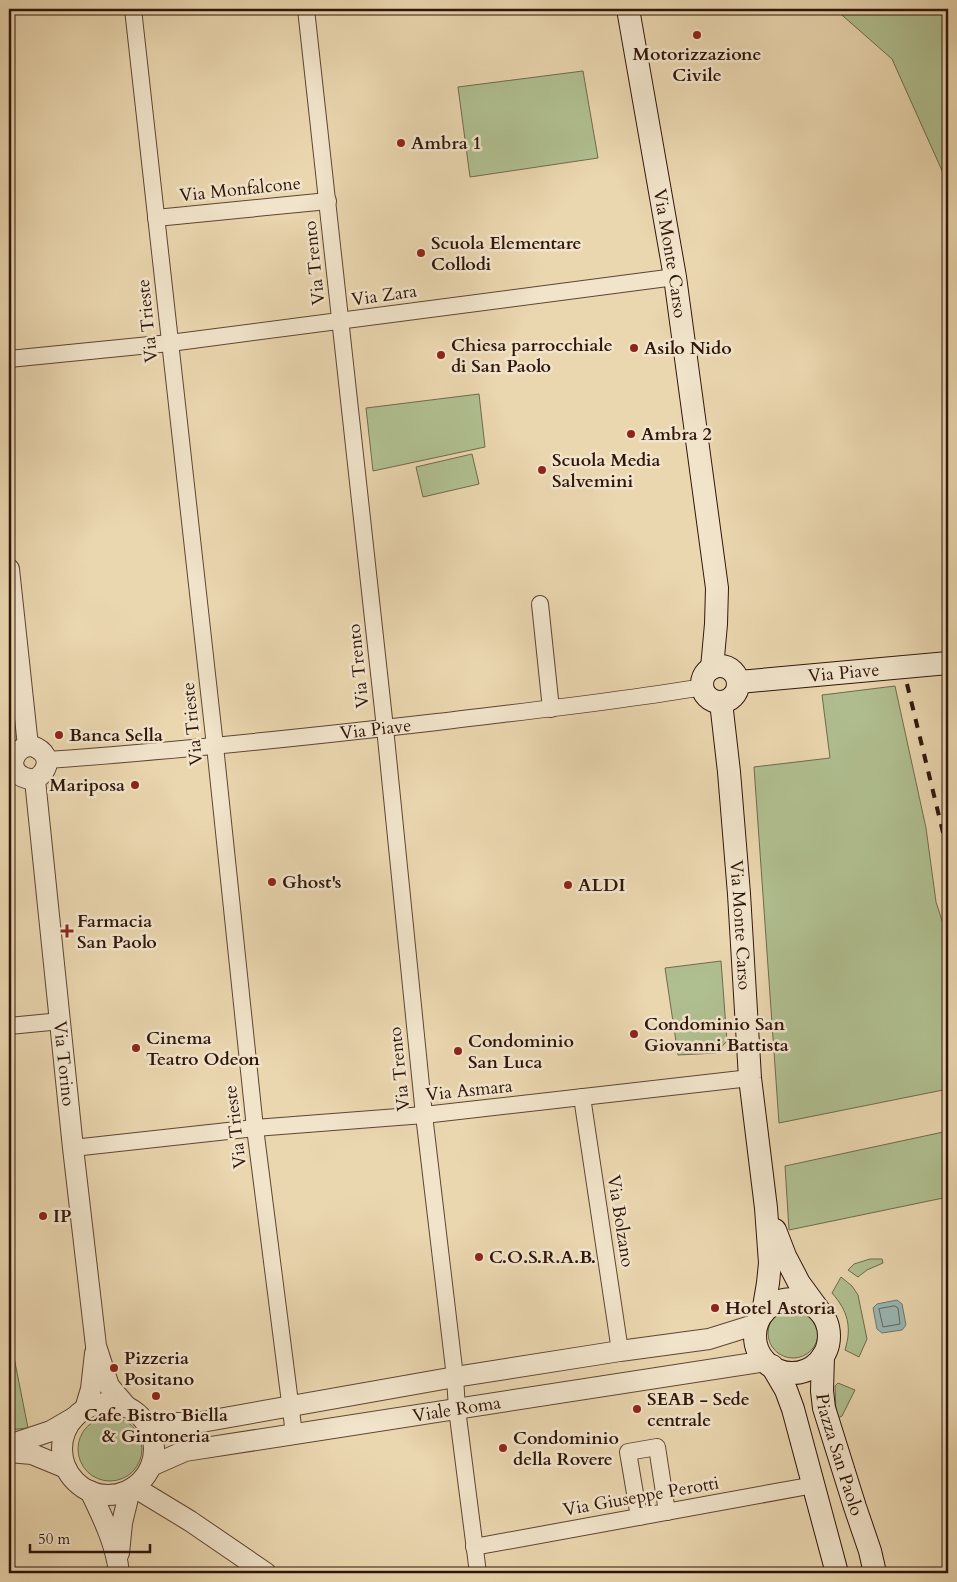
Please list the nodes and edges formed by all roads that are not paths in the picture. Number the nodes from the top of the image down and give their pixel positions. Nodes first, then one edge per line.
1 (133, 9) edge
2 (306, 9) edge
3 (628, 9) edge
4 (328, 201) junction
5 (156, 218) junction
6 (675, 276) junction
7 (341, 321) junction
8 (170, 343) junction
9 (9, 359) edge
10 (9, 569) edge
11 (717, 588) junction
12 (540, 604) dead end
13 (948, 663) edge
14 (707, 677) junction
15 (736, 677) junction
16 (721, 702) junction
17 (551, 708) junction
18 (385, 728) junction
19 (28, 746) junction
20 (215, 746) junction
21 (47, 760) junction
22 (11, 764) edge
23 (36, 780) junction
24 (61, 1021) junction
25 (9, 1026) edge
26 (750, 1078) junction
27 (582, 1097) junction
28 (424, 1115) junction
29 (255, 1128) junction
30 (73, 1148) junction
31 (766, 1208) junction
32 (821, 1313) junction
33 (760, 1319) junction
34 (96, 1346) junction
35 (620, 1351) junction
36 (823, 1356) junction
37 (769, 1363) junction
38 (455, 1377) junction
39 (290, 1406) junction
40 (127, 1407) junction
41 (457, 1409) junction
42 (80, 1413) junction
43 (146, 1423) junction
44 (294, 1434) junction
45 (9, 1445) edge
46 (9, 1452) edge
47 (66, 1468) junction
48 (141, 1479) junction
49 (814, 1485) junction
50 (90, 1491) junction
51 (667, 1512) junction
52 (638, 1517) junction
53 (474, 1547) junction
54 (119, 1567) edge
55 (266, 1573) edge
56 (478, 1573) edge
57 (837, 1573) edge
58 (875, 1573) edge

1 - 5 street, Via Trieste
2 - 4 street, Via Trento
3 - 6 main road, Via Monte Carso
4 - 5 street, Via Monfalcone
4 - 7 street, Via Trento
5 - 8 street, Via Trieste
6 - 7 street, Via Zara
6 - 11 main road, Via Monte Carso
7 - 8 street, Via Zara
7 - 18 street, Via Trento
8 - 9 street, Via Zara
8 - 20 street, Via Trieste
10 - 19 street
11 - 14 main road, Via Monte Carso
11 - 15 main road, Via Monte Carso
12 - 17 street
13 - 15 main road, Via Piave
14 - 15 main road
14 - 16 main road
14 - 17 street, Via Piave
15 - 16 main road
16 - 26 main road, Via Monte Carso
17 - 18 street, Via Piave
18 - 20 street, Via Piave
18 - 28 street, Via Trento
19 - 21 street
19 - 22 street
20 - 21 street, Via Piave
20 - 29 street, Via Trieste
21 - 23 street
22 - 23 street
23 - 24 street, Via Torino
24 - 25 street
24 - 30 street, Via Torino
26 - 27 street, Via Asmara
26 - 31 main road, Via Monte Carso
27 - 28 street, Via Asmara
27 - 35 street, Via Bolzano
28 - 29 street, Via Asmara
28 - 38 street, Via Trento
29 - 30 street, Via Asmara
29 - 39 street, Via Trieste
30 - 34 street, Via Torino
31 - 32 main road, Via Monte Carso
31 - 33 main road, Via Monte Carso
32 - 33 main road
32 - 36 main road, Piazza San Paolo
33 - 35 street, Viale Roma
33 - 37 main road, Piazza San Paolo
34 - 40 street, Via Torino
34 - 42 street, Via Torino
35 - 38 street, Viale Roma
36 - 37 main road
36 - 58 main road, Piazza San Paolo
37 - 41 street, Viale Roma
37 - 49 main road, Piazza San Paolo
38 - 39 street, Viale Roma
38 - 41 street, Via Trento
39 - 43 street, Viale Roma
39 - 44 street, Via Trieste
40 - 42 street
40 - 43 street
41 - 44 street, Viale Roma
41 - 53 street, Via Trento
42 - 45 street
42 - 47 street
43 - 48 street
44 - 48 street, Viale Roma
46 - 47 street
47 - 50 street
48 - 50 street
48 - 54 street
48 - 55 street
49 - 51 street, Via Giuseppe Perotti
49 - 57 main road, Piazza San Paolo
50 - 54 street
51 - 52 street, Via Giuseppe Perotti
51 - 52 street
52 - 53 street, Via Giuseppe Perotti
53 - 56 street, Via Trento

